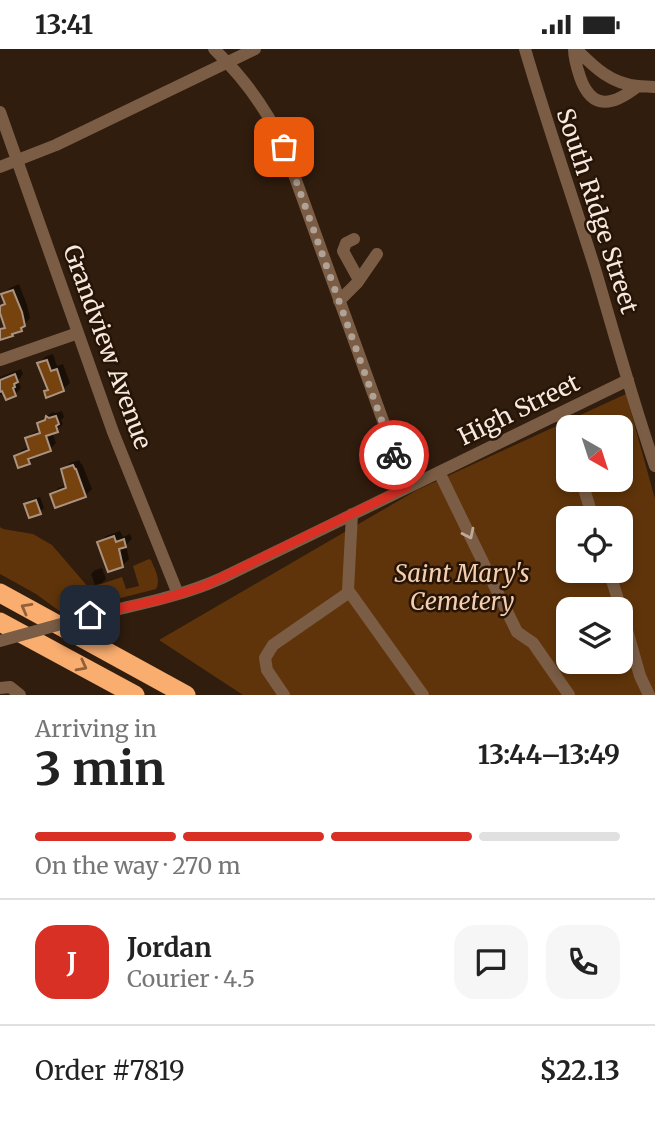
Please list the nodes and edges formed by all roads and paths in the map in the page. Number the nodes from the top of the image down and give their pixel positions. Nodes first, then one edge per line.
1 (214, 49) edge
2 (255, 49) edge
3 (525, 49) edge
4 (575, 49) edge
5 (228, 62) junction
6 (638, 86) junction
7 (655, 87) edge
8 (0, 112) edge
9 (18, 160) junction
10 (0, 167) edge
11 (354, 239) dead end
12 (377, 254) dead end
13 (359, 280) junction
14 (339, 301) junction
15 (78, 333) junction
16 (0, 360) edge
17 (628, 380) junction
18 (560, 414) joint
19 (655, 466) edge
20 (439, 472) junction
21 (407, 487) junction
22 (352, 514) junction
23 (348, 590) junction
24 (0, 593) edge
25 (178, 594) junction
26 (0, 622) edge
27 (0, 641) edge
28 (633, 651) edge
29 (0, 688) edge
30 (20, 695) edge
31 (135, 695) edge
32 (186, 695) edge
33 (284, 695) edge
34 (423, 695) edge
35 (569, 695) edge
36 (649, 695) edge

1 - 5 street
2 - 5 street
3 - 17 street, South Ridge Street
4 - 6 street
4 - 6 street
5 - 9 street
5 - 14 street
6 - 7 street
8 - 9 street, Grandview Avenue
9 - 10 street
9 - 15 street, Grandview Avenue
11 - 13 street
12 - 13 street
13 - 14 street
14 - 21 street
15 - 16 street
15 - 25 street, Grandview Avenue
17 - 18 street, High Street
17 - 19 street, South Ridge Street
18 - 20 street, High Street
20 - 21 street, High Street
20 -> 35 street
21 - 22 street, High Street
22 - 23 street
22 - 25 street, High Street
23 - 33 street
23 - 34 street
32 -> 24 highway
25 - 27 street, High Street, bridge
26 -> 31 highway
28 - 36 street
29 - 30 street

